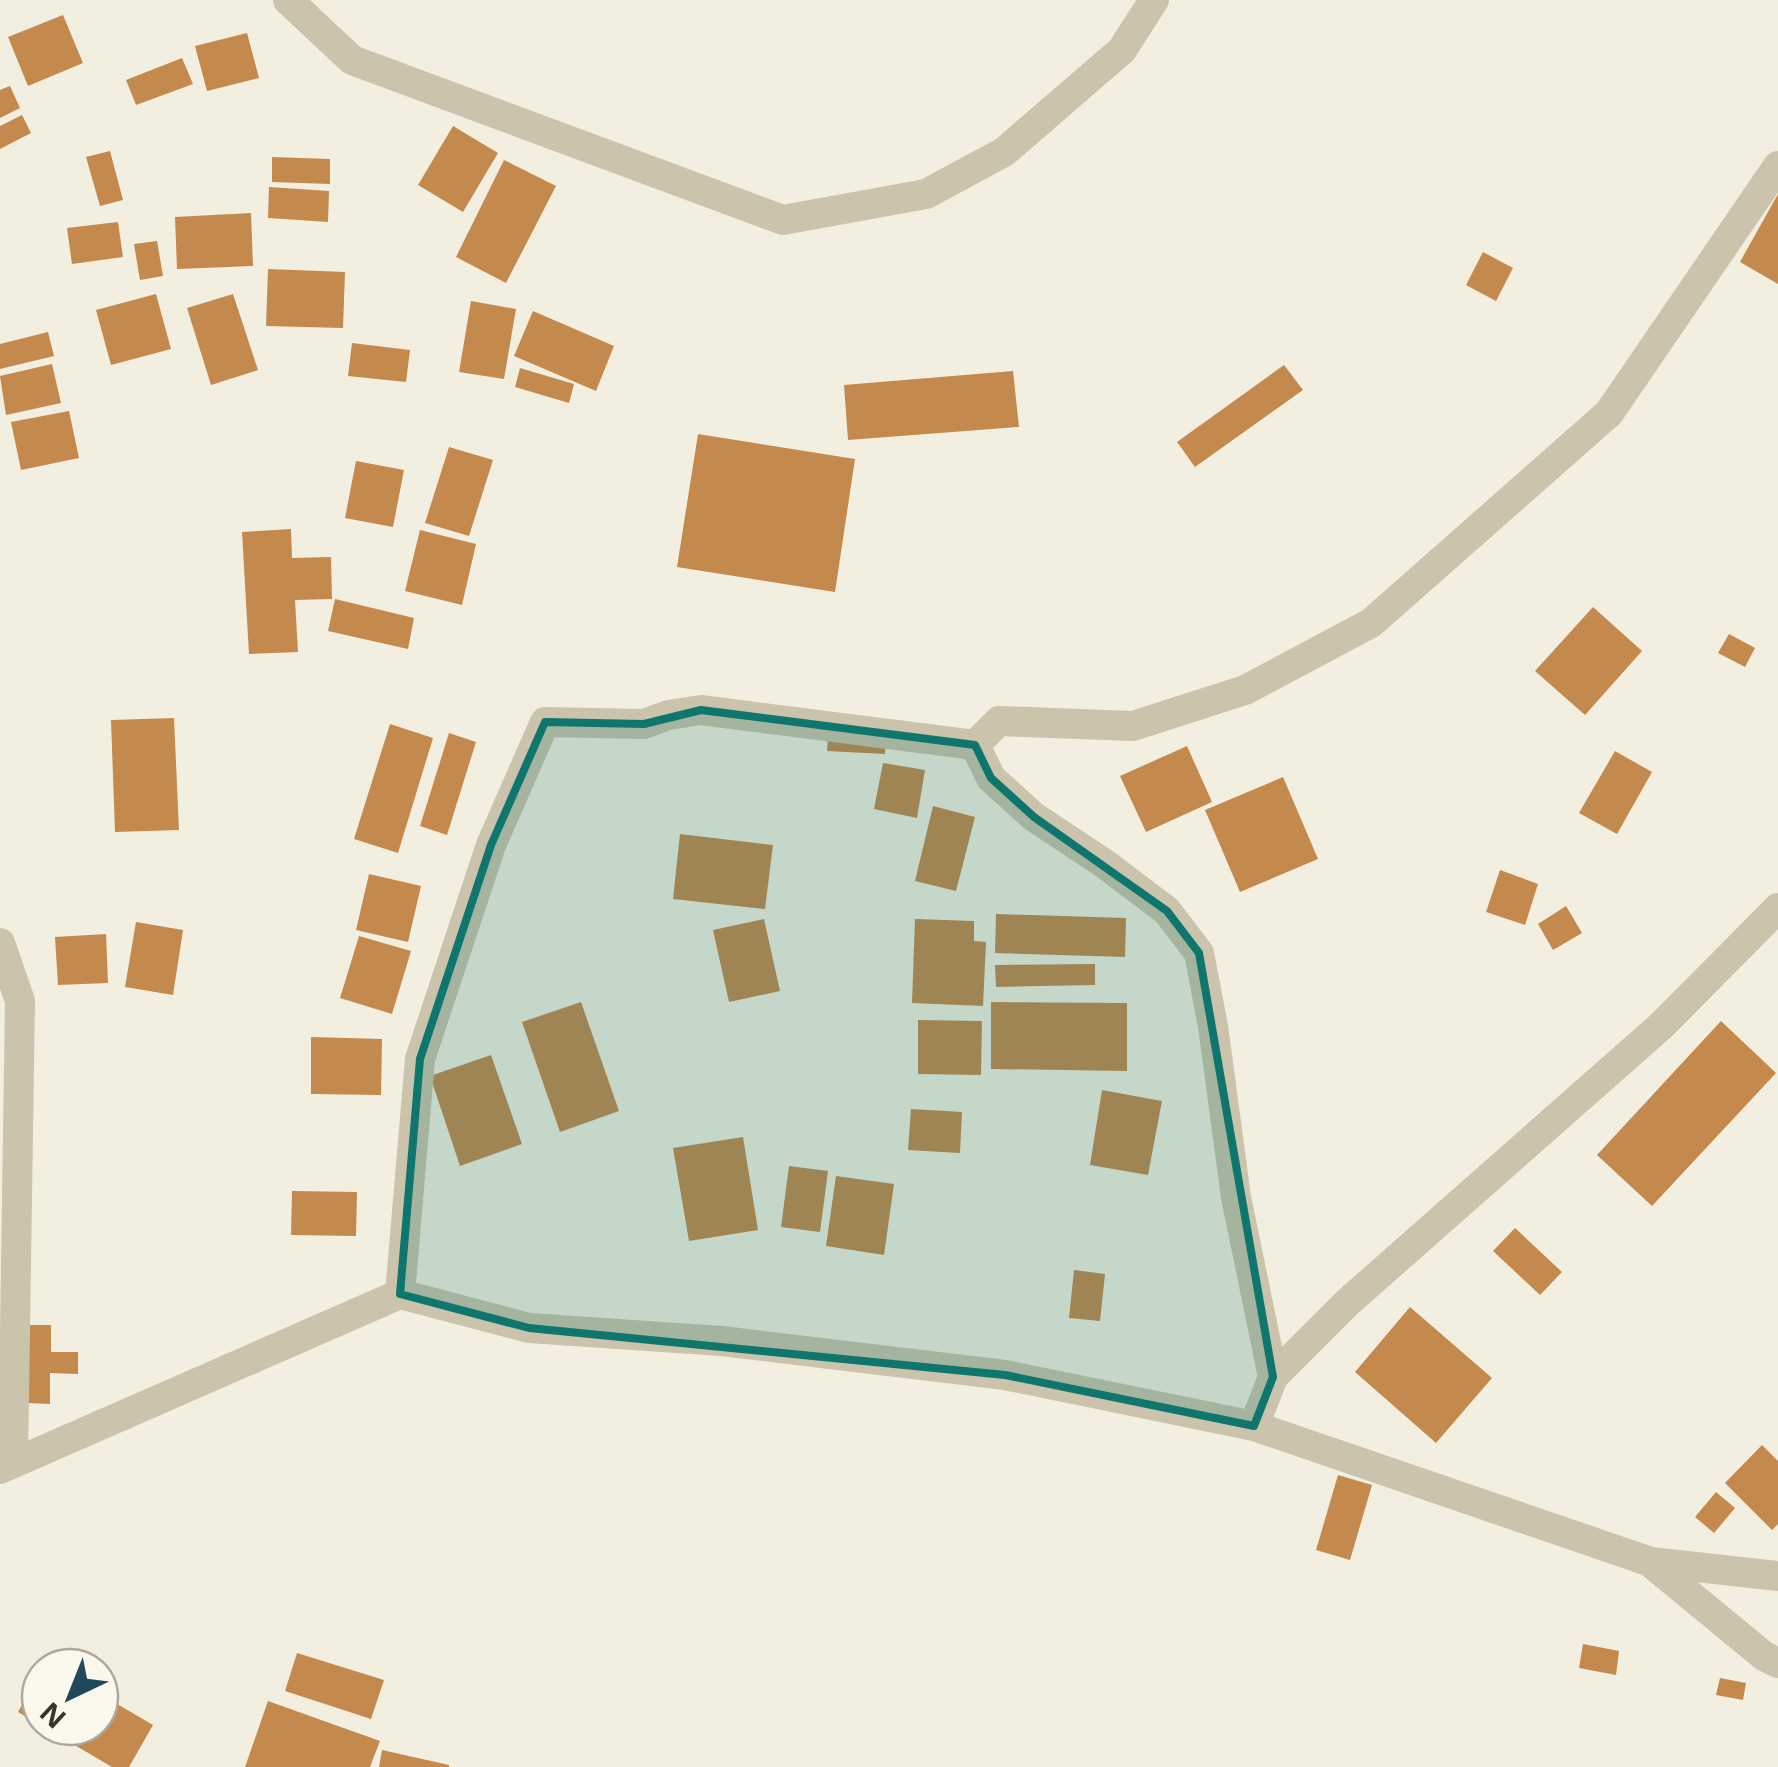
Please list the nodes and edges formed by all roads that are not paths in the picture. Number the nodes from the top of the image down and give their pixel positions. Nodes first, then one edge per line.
1 (288, 0) edge
2 (1154, 0) edge
3 (1778, 166) edge
4 (975, 745) junction
5 (1778, 908) edge
6 (0, 944) edge
7 (400, 1294) junction
8 (1273, 1377) junction
9 (1254, 1426) junction
10 (6, 1466) edge
11 (1651, 1562) junction
12 (1778, 1576) edge
13 (1778, 1663) edge

1 - 2 street
3 - 4 street
4 - 7 street
4 - 8 street
5 - 8 street
6 - 10 street
7 - 9 street
7 - 10 street
8 - 9 street
9 - 11 street
11 - 12 street
11 - 13 street

